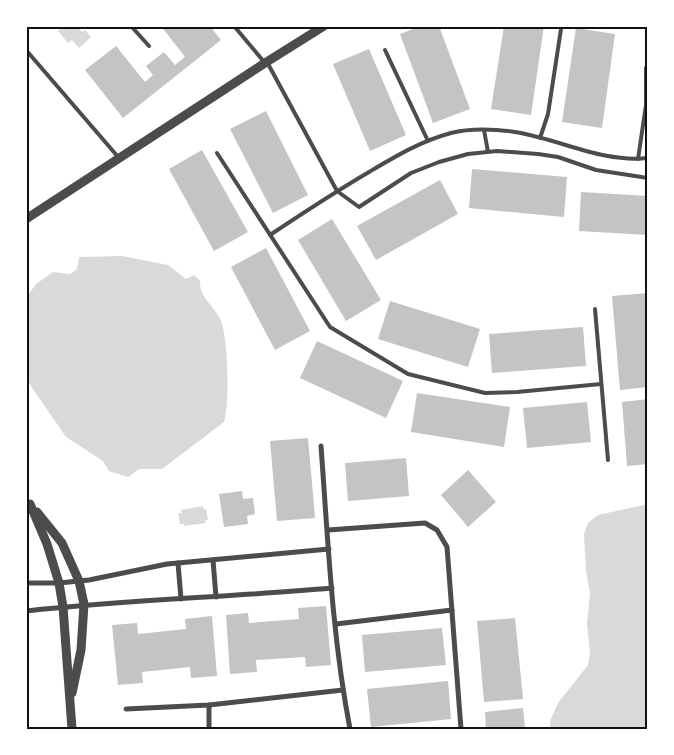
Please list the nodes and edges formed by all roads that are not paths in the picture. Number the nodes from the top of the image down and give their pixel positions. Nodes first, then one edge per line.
1 (131, 26) edge
2 (234, 26) edge
3 (324, 26) edge
4 (561, 29) dead end
5 (149, 46) dead end
6 (26, 50) edge
7 (385, 50) dead end
8 (266, 62) junction
9 (646, 68) dead end
10 (484, 130) junction
11 (540, 138) junction
12 (428, 141) junction
13 (488, 152) junction
14 (217, 154) dead end
15 (118, 158) junction
16 (648, 158) edge
17 (638, 159) junction
18 (648, 178) edge
19 (337, 191) junction
20 (27, 216) edge
21 (270, 235) junction
22 (595, 309) dead end
23 (601, 384) junction
24 (321, 446) dead end
25 (608, 460) dead end
26 (28, 502) edge
27 (328, 530) junction
28 (329, 548) junction
29 (213, 560) junction
30 (178, 564) junction
31 (79, 581) junction
32 (26, 583) edge
33 (59, 583) junction
34 (332, 588) junction
35 (216, 597) junction
36 (181, 599) junction
37 (84, 604) junction
38 (63, 607) junction
39 (452, 610) junction
40 (26, 611) edge
41 (336, 624) junction
42 (343, 690) junction
43 (70, 702) junction
44 (209, 705) junction
45 (126, 709) dead end
46 (72, 729) edge
47 (208, 729) edge
48 (350, 729) edge
49 (461, 729) edge

1 - 5 lane
2 - 8 lane
3 - 8 street
4 - 11 lane
6 - 15 lane
7 - 12 lane
8 - 15 street
8 - 19 lane
9 - 17 lane
10 - 11 lane
10 - 12 lane
10 - 13 lane
11 - 17 lane
12 - 19 lane
13 - 18 lane
13 - 19 lane
14 - 21 lane
15 - 20 street
16 - 17 lane
19 - 21 lane
21 - 23 lane
22 - 23 lane
23 - 25 lane
24 - 27 street
26 - 31 street
26 - 33 street
27 - 28 street
27 - 39 street
28 - 29 street
28 - 34 street
29 - 30 street
29 - 35 street
30 - 31 street
30 - 36 street
31 - 33 street
31 - 37 street
32 - 33 street
33 - 38 street
34 - 35 street
34 - 41 street
35 - 36 street
36 - 37 street
37 - 38 street
37 - 43 street
38 - 40 street
38 - 43 street
39 - 41 street
39 - 49 street
41 - 42 street
42 - 44 street
42 - 48 street
43 - 46 street
44 - 45 street
44 - 47 street

